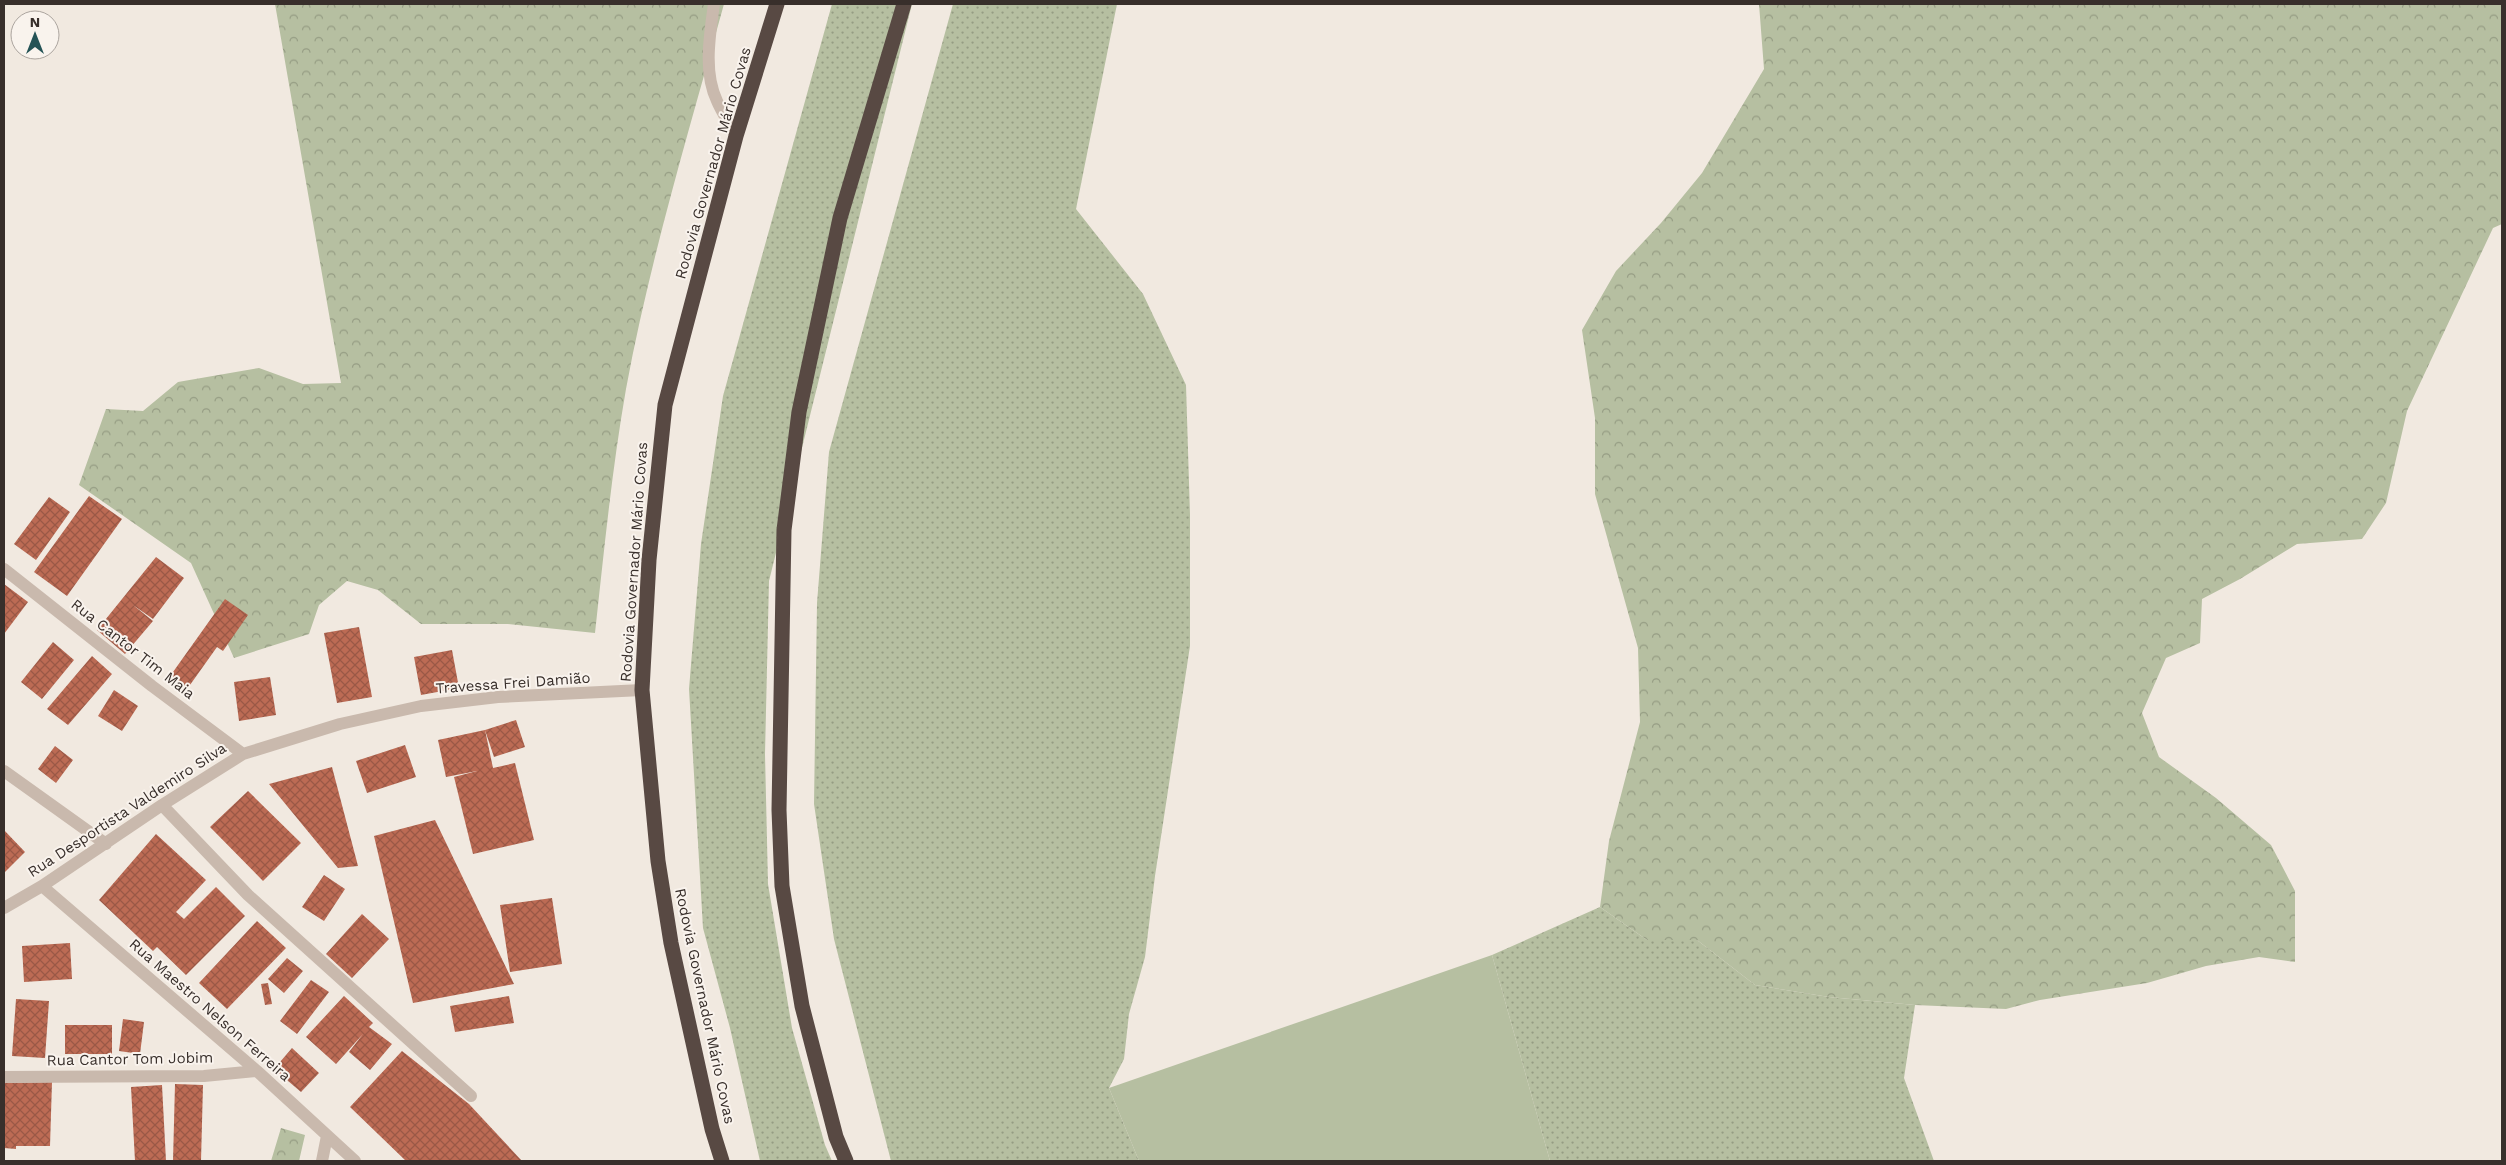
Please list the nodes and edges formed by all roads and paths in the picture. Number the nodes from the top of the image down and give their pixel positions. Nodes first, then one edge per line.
1 (714, 4) edge
2 (777, 4) edge
3 (904, 4) edge
4 (736, 136) junction
5 (4, 569) edge
6 (642, 690) junction
7 (243, 754) junction
8 (4, 771) edge
9 (162, 805) junction
10 (106, 844) junction
11 (42, 886) junction
12 (4, 908) edge
13 (257, 1071) junction
14 (4, 1077) edge
15 (471, 1096) dead end
16 (326, 1136) junction
17 (322, 1161) edge
18 (355, 1161) edge
19 (722, 1161) edge
20 (846, 1161) edge

1 - 4 street
2 - 4 highway, Rodovia Governador Mário Covas
3 - 20 highway
4 - 6 highway, Rodovia Governador Mário Covas
5 - 7 street, Rua Cantor Tim Maia
6 - 7 street, Travessa Frei Damião
6 - 19 highway, Rodovia Governador Mário Covas
7 - 9 street, Rua Desportista Valdemiro Silva
8 - 10 street
9 - 10 street, Rua Desportista Valdemiro Silva
9 - 15 street
10 - 11 street, Rua Desportista Valdemiro Silva
11 - 12 street, Rua Desportista Valdemiro Silva
11 - 13 street, Rua Maestro Nelson Ferreira
13 - 14 street, Rua Cantor Tom Jobim
13 - 16 street, Rua Maestro Nelson Ferreira
16 - 17 street
16 - 18 street, Rua Maestro Nelson Ferreira

